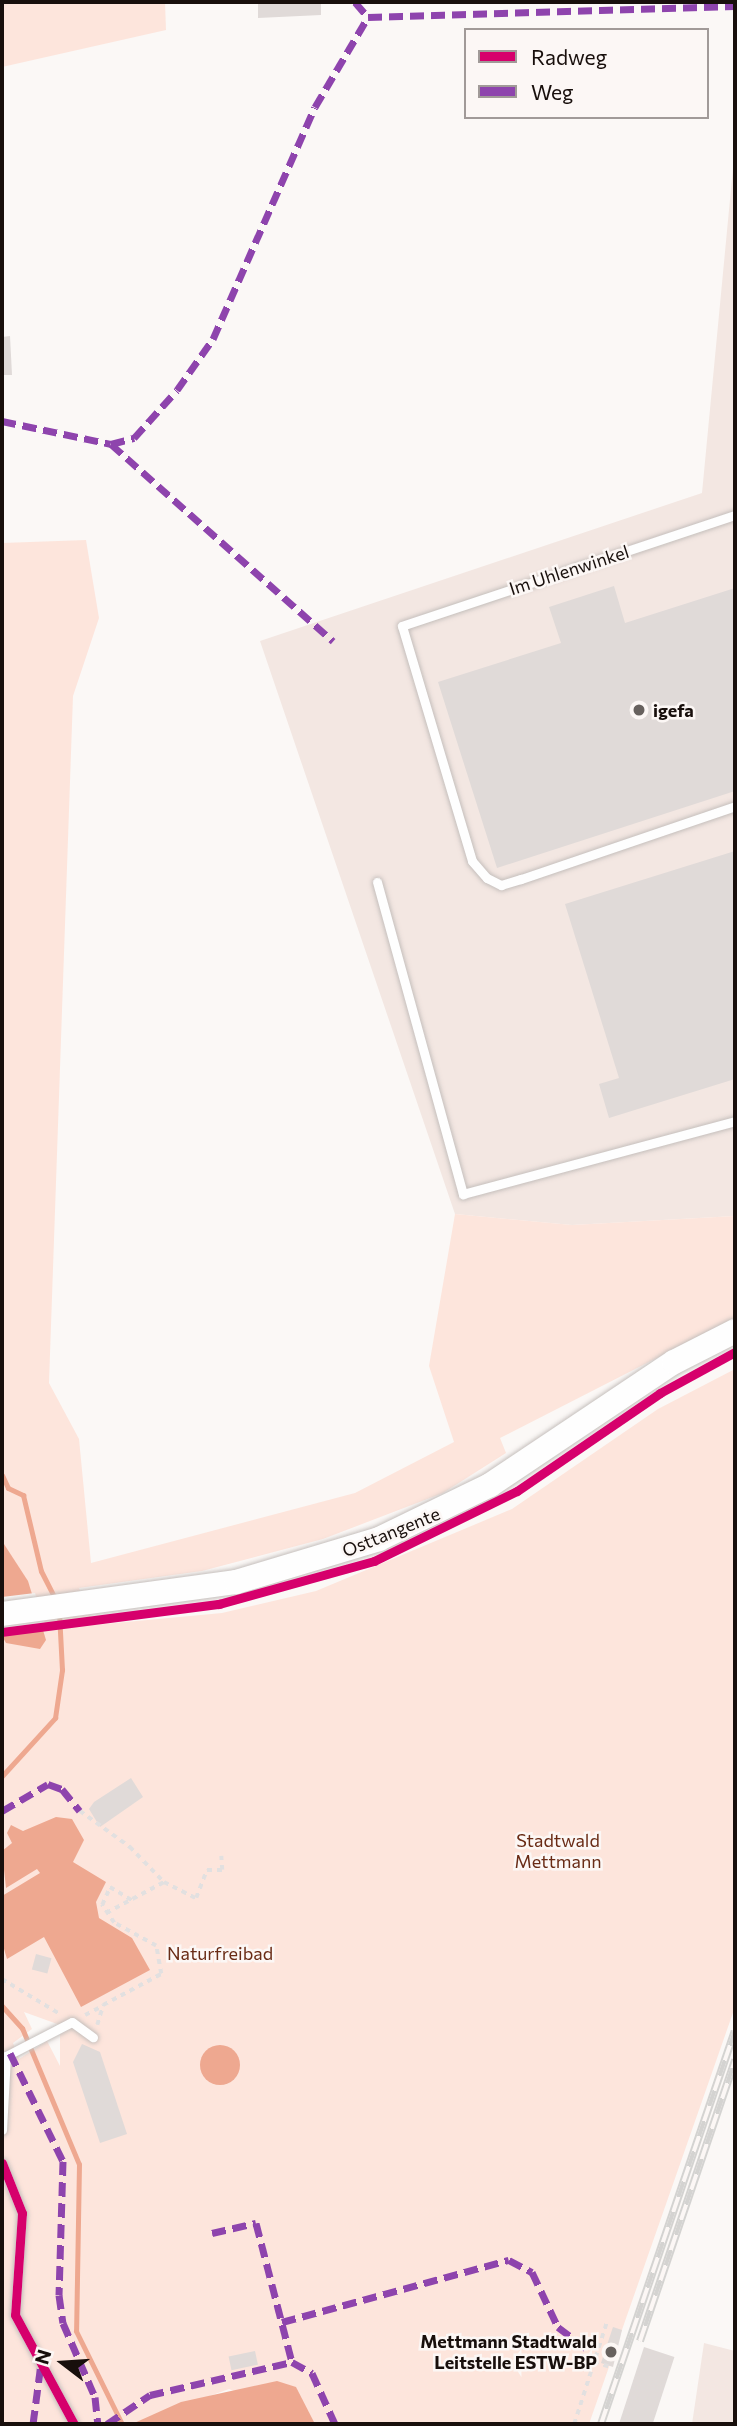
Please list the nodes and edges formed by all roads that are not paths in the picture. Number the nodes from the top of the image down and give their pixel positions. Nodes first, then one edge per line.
1 (735, 515) edge
2 (735, 806) edge
3 (377, 883) dead end
4 (735, 1121) edge
5 (735, 1331) edge
6 (2, 1614) edge
7 (93, 2037) road end
8 (2, 2130) edge
9 (2, 2156) edge
10 (3, 2166) edge
11 (74, 2424) edge

1 - 2 lane, Im Uhlenwinkel
3 - 4 lane
5 - 6 main road, Osttangente
7 - 8 lane
9 - 10 lane
10 - 11 lane

